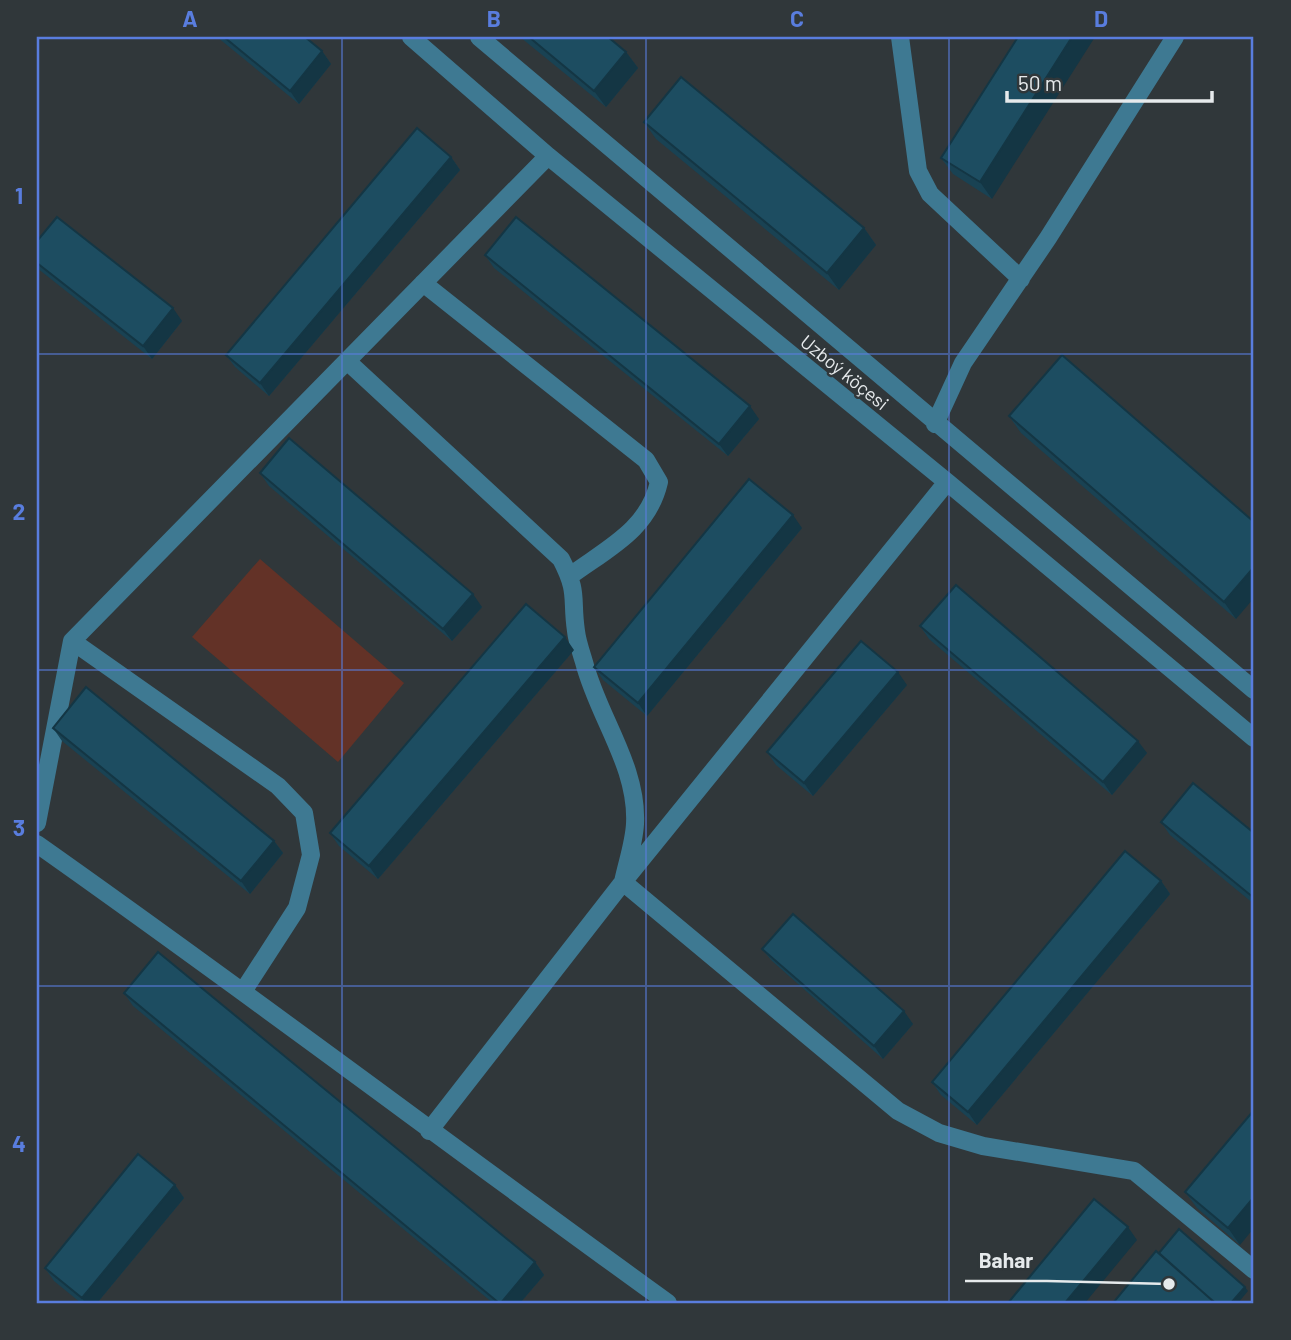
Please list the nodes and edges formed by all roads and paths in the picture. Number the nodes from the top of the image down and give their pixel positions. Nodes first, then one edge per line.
1 (411, 37) edge
2 (479, 37) edge
3 (900, 37) edge
4 (1175, 37) edge
5 (548, 156) junction
6 (1021, 279) junction
7 (423, 283) junction
8 (348, 361) junction
9 (935, 424) junction
10 (947, 482) junction
11 (570, 576) junction
12 (72, 641) junction
13 (1254, 690) edge
14 (1254, 738) edge
15 (37, 822) edge
16 (37, 844) edge
17 (623, 882) junction
18 (244, 990) junction
19 (429, 1131) junction
20 (1254, 1270) edge
21 (668, 1303) edge

1 - 5 street, Uzboý köçesi
2 - 9 street, Uzboý köçesi
3 - 6 street
4 - 6 street
5 - 7 street
5 - 10 street, Uzboý köçesi
6 - 9 street
7 - 8 street
7 - 11 street
8 - 11 street
8 - 12 street
9 - 13 street, Uzboý köçesi
10 - 14 street, Uzboý köçesi
10 - 17 street
11 - 17 street
12 - 15 street
12 - 18 street
16 - 18 street
17 - 19 street
17 - 20 street
18 - 19 street
19 - 21 street

